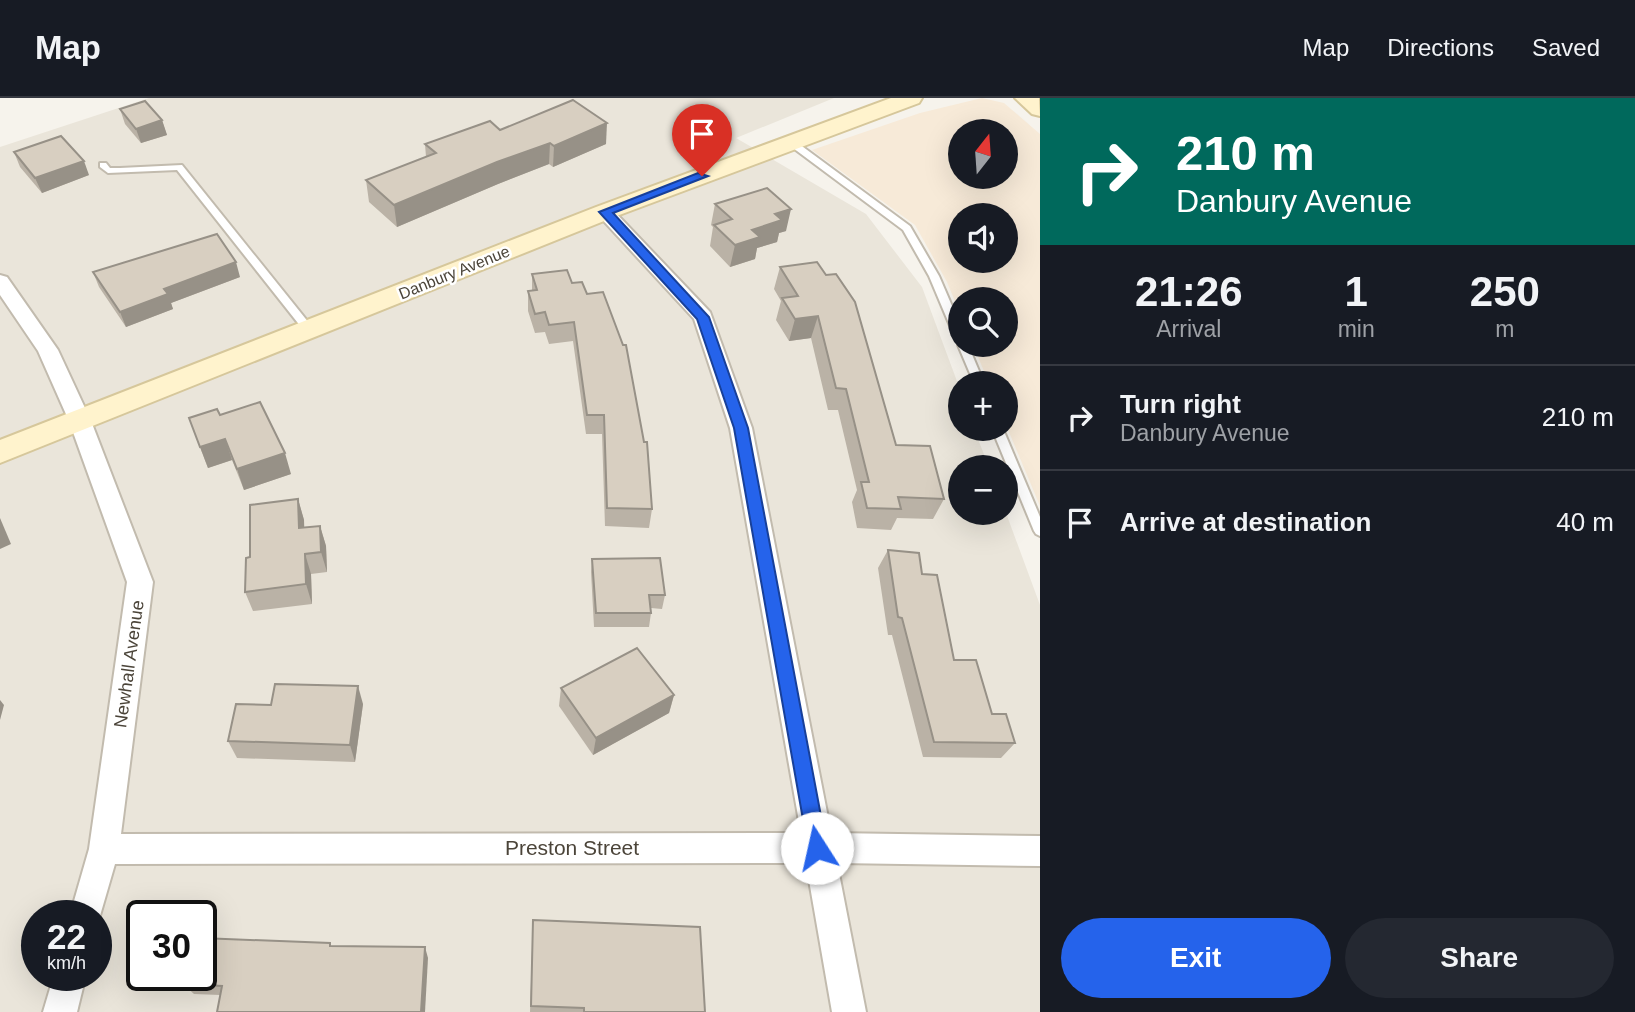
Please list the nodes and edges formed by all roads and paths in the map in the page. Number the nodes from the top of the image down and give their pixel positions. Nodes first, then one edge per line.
1 (911, 98) edge
2 (1026, 98) edge
3 (1040, 109) edge
4 (792, 143) junction
5 (103, 164) dead end
6 (605, 212) junction
7 (0, 281) edge
8 (948, 310) edge
9 (309, 330) junction
10 (80, 421) junction
11 (1002, 441) edge
12 (0, 452) edge
13 (1040, 531) edge
14 (817, 848) junction
15 (104, 849) junction
16 (1040, 852) edge
17 (90, 900) edge
18 (66, 991) edge
19 (60, 1012) edge
20 (849, 1012) edge

1 - 4 street, Danbury Avenue
2 - 3 street
4 - 6 street, Danbury Avenue
4 - 8 lane
5 - 9 lane
6 - 9 street, Danbury Avenue
6 - 14 street
7 - 10 street, Newhall Avenue
9 - 10 street, Danbury Avenue
10 - 12 street, Danbury Avenue
10 - 15 street, Newhall Avenue
11 - 13 lane
14 - 15 street, Preston Street
14 - 16 street, Preston Street
14 - 20 street
15 - 17 street, Newhall Avenue
18 - 19 street

